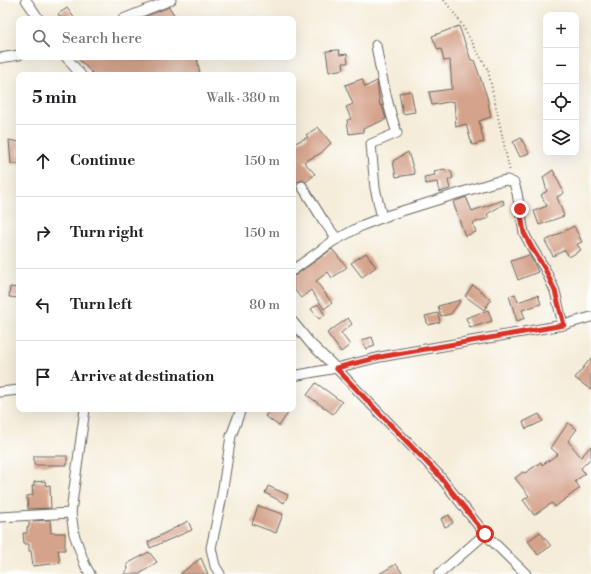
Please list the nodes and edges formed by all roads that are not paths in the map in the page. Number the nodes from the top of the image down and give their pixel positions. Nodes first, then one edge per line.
1 (26, 0) edge
2 (171, 0) edge
3 (37, 16) edge
4 (131, 16) edge
5 (376, 45) dead end
6 (16, 55) edge
7 (0, 58) edge
8 (68, 60) edge
9 (78, 72) edge
10 (302, 186) dead end
11 (382, 218) junction
12 (337, 239) junction
13 (296, 268) edge
14 (591, 317) edge
15 (564, 325) junction
16 (296, 326) edge
17 (336, 368) junction
18 (296, 375) edge
19 (16, 390) edge
20 (0, 392) edge
21 (84, 412) edge
22 (240, 412) edge
23 (71, 513) junction
24 (0, 517) edge
25 (485, 534) junction
26 (90, 574) edge
27 (220, 574) edge
28 (439, 574) edge
29 (526, 574) edge

1 - 3 street
2 - 4 street
5 - 11 street
6 - 7 street
8 - 9 street
10 - 12 street
11 - 12 street
11 - 15 street
12 - 13 street
14 - 15 street
15 - 17 street
16 - 17 street
17 - 18 street
17 - 25 street
19 - 20 street
21 - 23 street
22 - 27 street
23 - 24 street
23 - 26 street
25 - 28 street
25 - 29 street

